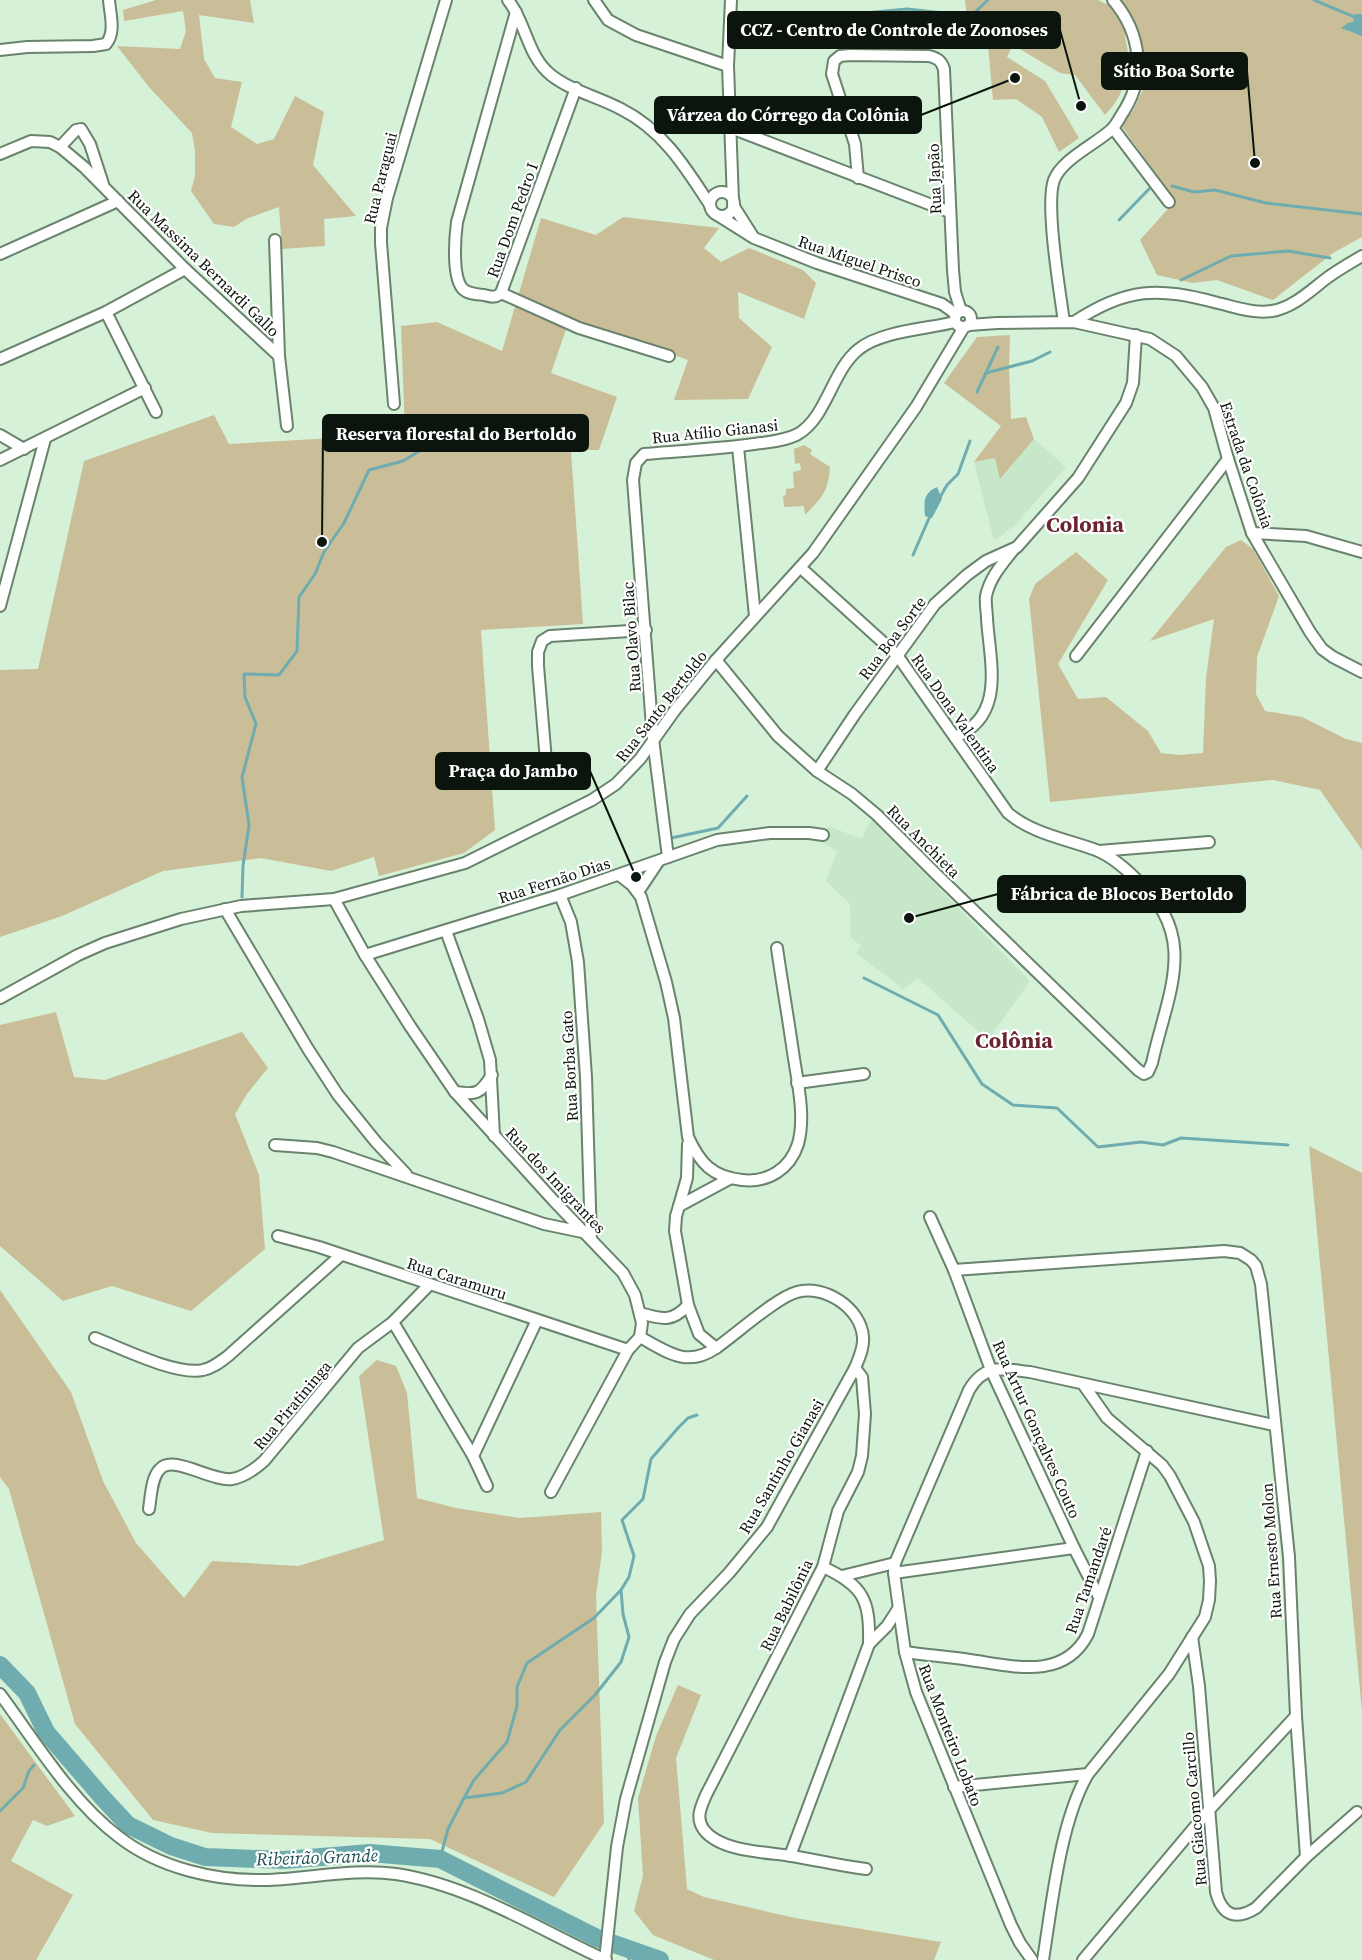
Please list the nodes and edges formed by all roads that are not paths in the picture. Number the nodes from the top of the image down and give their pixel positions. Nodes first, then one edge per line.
1 (109, 0) edge
2 (446, 0) edge
3 (508, 0) edge
4 (594, 0) edge
5 (731, 0) edge
6 (1113, 0) edge
7 (516, 12) junction
8 (527, 38) junction
9 (505, 49) junction
10 (0, 50) edge
11 (728, 66) junction
12 (576, 88) junction
13 (731, 128) junction
14 (1113, 128) junction
15 (58, 145) junction
16 (0, 154) edge
17 (732, 162) junction
18 (691, 176) junction
19 (858, 178) junction
20 (103, 185) junction
21 (719, 193) junction
22 (118, 201) junction
23 (1169, 202) dead end
24 (733, 203) junction
25 (710, 206) junction
26 (950, 212) junction
27 (719, 216) junction
28 (754, 238) junction
29 (275, 240) dead end
30 (0, 254) edge
31 (1362, 256) edge
32 (185, 270) junction
33 (501, 293) junction
34 (106, 312) junction
35 (962, 320) junction
36 (1069, 322) junction
37 (1136, 335) junction
38 (279, 356) junction
39 (669, 356) dead end
40 (0, 359) edge
41 (145, 388) junction
42 (394, 404) dead end
43 (156, 412) dead end
44 (287, 426) dead end
45 (0, 435) edge
46 (45, 439) junction
47 (738, 447) junction
48 (24, 449) junction
49 (644, 454) joint
50 (1228, 459) junction
51 (0, 460) edge
52 (1252, 533) junction
53 (1017, 547) junction
54 (1362, 552) edge
55 (801, 568) junction
56 (0, 606) edge
57 (756, 616) junction
58 (646, 630) junction
59 (897, 655) junction
60 (1076, 656) dead end
61 (716, 660) junction
62 (1362, 672) edge
63 (955, 737) junction
64 (653, 739) junction
65 (546, 760) dead end
66 (817, 771) junction
67 (823, 835) dead end
68 (1209, 842) dead end
69 (1099, 851) junction
70 (663, 860) junction
71 (619, 875) junction
72 (638, 892) junction
73 (560, 895) junction
74 (334, 899) junction
75 (225, 909) junction
76 (446, 931) junction
77 (777, 948) dead end
78 (365, 955) junction
79 (0, 998) edge
80 (864, 1074) dead end
81 (492, 1075) junction
82 (797, 1083) junction
83 (455, 1092) junction
84 (494, 1136) junction
85 (688, 1137) junction
86 (275, 1144) dead end
87 (408, 1176) junction
88 (729, 1179) junction
89 (680, 1206) junction
90 (930, 1217) dead end
91 (278, 1236) dead end
92 (589, 1236) junction
93 (341, 1255) junction
94 (954, 1270) junction
95 (429, 1286) junction
96 (688, 1305) junction
97 (640, 1312) junction
98 (537, 1320) junction
99 (393, 1322) junction
100 (640, 1337) junction
101 (95, 1338) dead end
102 (716, 1348) junction
103 (628, 1350) junction
104 (855, 1368) junction
105 (991, 1370) junction
106 (1083, 1384) junction
107 (1274, 1425) junction
108 (1147, 1451) junction
109 (473, 1456) junction
110 (487, 1486) dead end
111 (551, 1492) dead end
112 (149, 1509) dead end
113 (1074, 1548) junction
114 (823, 1567) junction
115 (894, 1568) junction
116 (842, 1576) junction
117 (1099, 1597) junction
118 (898, 1609) junction
119 (1192, 1637) junction
120 (868, 1644) junction
121 (905, 1652) junction
122 (0, 1694) edge
123 (1296, 1716) junction
124 (1088, 1774) junction
125 (954, 1786) junction
126 (1209, 1810) junction
127 (1357, 1812) dead end
128 (790, 1856) junction
129 (1306, 1857) junction
130 (866, 1869) dead end
131 (606, 1958) edge
132 (1032, 1960) edge
133 (1044, 1960) edge
134 (1083, 1960) edge

1 - 10 street
2 - 42 street, Rua Paraguai
3 - 7 street, Rua Miguel Prisco
4 - 11 street
5 - 11 street
6 - 14 street
7 - 8 street, Rua Miguel Prisco
7 - 9 street, Rua Dom Pedro I
8 - 9 street
8 - 12 street, Rua Miguel Prisco
9 - 33 street, Rua Dom Pedro I
11 - 13 street
12 - 18 street, Rua Miguel Prisco
12 - 33 street, Rua Dom Pedro I
13 - 17 street
13 - 19 street
14 - 23 street
14 - 36 street
15 - 16 street
15 - 20 street, Rua Massima Bernardi Gallo
15 - 20 street
17 - 21 street
17 - 24 street
18 - 21 street, Rua Miguel Prisco
18 - 25 street, Rua Miguel Prisco
19 - 26 street
19 - 26 street, Rua Japão
20 - 22 street, Rua Massima Bernardi Gallo
21 - 24 street, Rua Miguel Prisco
21 - 25 street
22 - 30 street
22 - 32 street, Rua Massima Bernardi Gallo
24 - 27 street
24 - 28 street, Rua Miguel Prisco
25 - 27 street, Rua Miguel Prisco
26 - 35 street, Rua Japão
27 - 28 street, Rua Miguel Prisco
28 - 35 street, Rua Miguel Prisco
29 - 38 street
31 - 36 street
32 - 34 street
32 - 38 street, Rua Massima Bernardi Gallo
33 - 39 street
34 - 40 street
34 - 41 street
35 - 36 street, Rua Miguel Prisco
35 - 47 street, Rua Atílio Gianasi
35 - 55 street, Rua Santo Bertoldo
36 - 37 street, Rua Miguel Prisco
37 - 50 street, Estrada da Colônia
37 - 53 street, Rua Boa Sorte
38 - 44 street, Rua Massima Bernardi Gallo
41 - 43 street
41 - 46 street
45 - 48 street
46 - 48 street
46 - 56 street
47 - 49 street, Rua Atílio Gianasi
47 - 57 street
48 - 51 street
49 - 58 street, Rua Olavo Bilac
50 - 52 street, Estrada da Colônia
50 - 60 street
52 - 54 street
52 - 62 street, Estrada da Colônia
53 - 59 street, Rua Boa Sorte
53 - 63 street
55 - 57 street, Rua Santo Bertoldo
55 - 59 street, Rua Dona Valentina
57 - 61 street, Rua Santo Bertoldo
58 - 64 street, Rua Olavo Bilac
58 - 65 street
59 - 63 street, Rua Dona Valentina
59 - 66 street, Rua Boa Sorte
61 - 64 street, Rua Santo Bertoldo
61 - 66 street, Rua Anchieta
63 - 69 street, Rua Dona Valentina
64 - 70 street, Rua Olavo Bilac
64 - 74 street, Rua Santo Bertoldo
66 - 69 street, Rua Anchieta
67 - 70 street, Rua Fernão Dias
68 - 69 street
70 - 71 street, Rua Fernão Dias
70 - 72 street
71 - 72 street
71 - 73 street, Rua Fernão Dias
72 - 85 street
73 - 76 street, Rua Fernão Dias
73 - 92 street, Rua Borba Gato
74 - 75 street, Rua Santo Bertoldo
74 - 78 street, Rua dos Imigrantes
75 - 79 street, Rua Santo Bertoldo
75 - 87 street
76 - 78 street, Rua Fernão Dias
76 - 81 street
77 - 82 street
78 - 83 street, Rua dos Imigrantes
80 - 82 street
81 - 83 street
81 - 84 street
82 - 88 street
83 - 84 street, Rua dos Imigrantes
84 - 92 street, Rua dos Imigrantes
85 - 88 street
85 - 89 street
86 - 87 street
87 - 92 street
88 - 89 street
89 - 96 street
90 - 94 street, Rua Artur Gonçalves Couto
91 - 93 street, Rua Caramuru
92 - 97 street, Rua dos Imigrantes
93 - 95 street, Rua Caramuru
93 - 101 street
94 - 105 street, Rua Artur Gonçalves Couto
94 - 107 street, Rua Ernesto Molon
95 - 98 street, Rua Caramuru
95 - 99 street, Rua Piratininga
96 - 97 street
96 - 102 street
97 - 100 street, Rua dos Imigrantes
98 - 103 street, Rua Caramuru
98 - 109 street
99 - 109 street
99 - 112 street, Rua Piratininga
100 - 102 street, Rua Santinho Gianasi
100 - 103 street
102 - 104 street, Rua Santinho Gianasi
103 - 111 street
104 - 114 street, Rua Babilônia
104 - 131 street, Rua Santinho Gianasi
105 - 106 street
105 - 113 street, Rua Artur Gonçalves Couto
105 - 115 street, Rua Monteiro Lobato
106 - 107 street
106 - 108 street
107 - 123 street, Rua Ernesto Molon
108 - 117 street, Rua Tamandaré
108 - 119 street
109 - 110 street
113 - 115 street
113 - 117 street, Rua Artur Gonçalves Couto
114 - 116 street
114 - 128 street, Rua Babilônia
115 - 116 street
115 - 118 street, Rua Monteiro Lobato
116 - 120 street
117 - 121 street, Rua Tamandaré
118 - 120 street
118 - 121 street, Rua Monteiro Lobato
119 - 124 street
119 - 126 street, Rua Giacomo Carcillo
120 - 128 street
121 - 125 street, Rua Monteiro Lobato
122 - 131 street
123 - 126 street
123 - 129 street, Rua Ernesto Molon
124 - 125 street
124 - 133 street
125 - 132 street, Rua Monteiro Lobato
126 - 129 street, Rua Giacomo Carcillo
126 - 134 street
127 - 129 street, Rua Giacomo Carcillo
128 - 130 street

